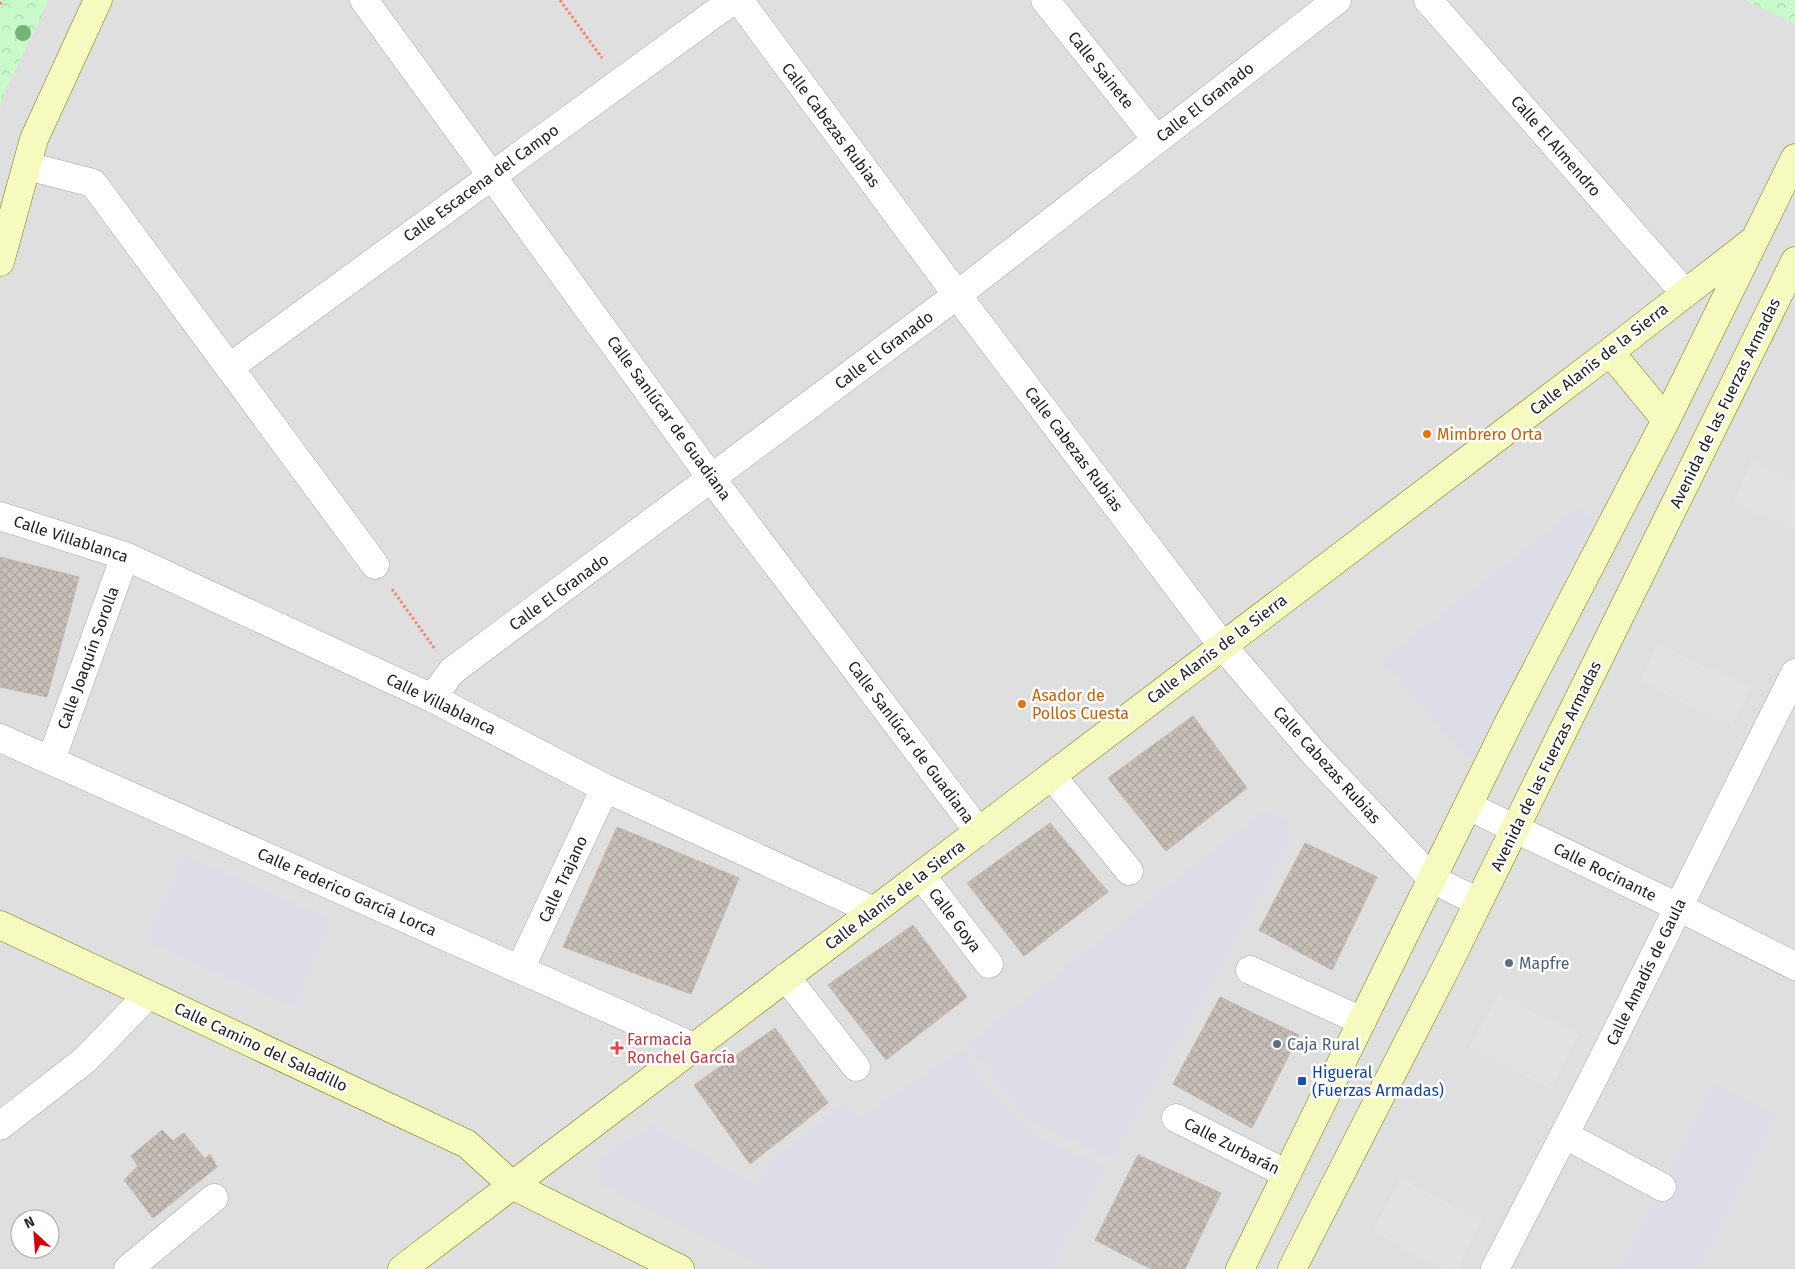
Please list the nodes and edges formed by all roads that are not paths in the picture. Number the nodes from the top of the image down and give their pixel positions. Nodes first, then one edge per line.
1 (98, 0) edge
2 (364, 0) edge
3 (733, 0) edge
4 (739, 0) edge
5 (1044, 0) edge
6 (1337, 0) edge
7 (1428, 0) edge
8 (1157, 140) junction
9 (1795, 158) edge
10 (27, 166) junction
11 (492, 176) junction
12 (1754, 240) junction
13 (1795, 261) edge
14 (0, 262) edge
15 (1788, 291) edge
16 (1684, 292) junction
17 (957, 295) junction
18 (1610, 352) junction
19 (230, 367) junction
20 (1666, 420) junction
21 (712, 478) junction
22 (0, 516) edge
23 (126, 556) junction
24 (381, 575) road end
25 (1222, 646) junction
26 (1794, 676) edge
27 (432, 698) junction
28 (0, 738) edge
29 (50, 760) junction
30 (1052, 776) junction
31 (605, 788) junction
32 (1468, 806) junction
33 (1515, 828) junction
34 (979, 832) junction
35 (1129, 871) dead end
36 (920, 875) junction
37 (1432, 879) junction
38 (1478, 902) junction
39 (1678, 907) junction
40 (874, 911) junction
41 (0, 925) edge
42 (989, 964) dead end
43 (1795, 966) edge
44 (520, 970) junction
45 (1250, 970) dead end
46 (786, 977) junction
47 (148, 995) junction
48 (1362, 1021) junction
49 (694, 1047) junction
50 (856, 1067) dead end
51 (1176, 1118) dead end
52 (0, 1126) edge
53 (1565, 1135) junction
54 (1287, 1174) junction
55 (512, 1185) junction
56 (1662, 1187) dead end
57 (214, 1198) dead end
58 (128, 1269) edge
59 (402, 1269) edge
60 (680, 1269) edge
61 (1240, 1269) edge
62 (1292, 1269) edge
63 (1494, 1269) edge

1 - 10 street
2 - 11 street, Calle Sanlúcar de Guadiana
3 - 11 street, Calle Escacena del Campo
4 - 17 street, Calle Cabezas Rubias
5 - 8 street, Calle Sainete
6 - 8 street, Calle El Granado
7 - 16 street, Calle El Almendro
8 - 17 street, Calle El Granado
9 - 12 street
10 - 14 street
10 - 19 street
11 - 19 street, Calle Escacena del Campo
11 - 21 street, Calle Sanlúcar de Guadiana
12 - 16 street, Calle Alanís de la Sierra
12 - 20 street
13 - 15 street, Avenida de las Fuerzas Armadas
15 - 33 street, Avenida de las Fuerzas Armadas
16 - 18 street, Calle Alanís de la Sierra
17 - 21 street, Calle El Granado
17 - 25 street, Calle Cabezas Rubias
18 - 20 street
18 - 25 street, Calle Alanís de la Sierra
19 - 24 street
20 - 32 street
21 - 27 street, Calle El Granado
21 - 34 street, Calle Sanlúcar de Guadiana
22 - 23 street, Calle Villablanca
23 - 27 street, Calle Villablanca
23 - 29 street, Calle Joaquín Sorolla
25 - 30 street, Calle Alanís de la Sierra
25 - 37 street, Calle Cabezas Rubias
26 - 39 street, Calle Amadís de Gaula
27 - 31 street, Calle Villablanca
28 - 29 street, Calle Federico García Lorca
29 - 44 street, Calle Federico García Lorca
30 - 34 street, Calle Alanís de la Sierra
30 - 35 street
31 - 40 street, Calle Villablanca
31 - 44 street, Calle Trajano
32 - 33 street, Calle Rocinante
32 - 37 street
33 - 38 street, Avenida de las Fuerzas Armadas
33 - 39 street, Calle Rocinante
34 - 36 street, Calle Alanís de la Sierra
36 - 40 street, Calle Alanís de la Sierra
36 - 42 street, Calle Goya
37 - 38 street
37 - 48 street
38 - 62 street, Avenida de las Fuerzas Armadas
39 - 43 street, Calle Rocinante
39 - 53 street, Calle Amadís de Gaula
40 - 46 street, Calle Alanís de la Sierra
41 - 47 street, Calle Camino del Saladillo
44 - 49 street, Calle Federico García Lorca
45 - 48 street
46 - 49 street, Calle Alanís de la Sierra
46 - 50 street
47 - 52 street
47 - 55 street, Calle Camino del Saladillo
48 - 54 street
49 - 55 street, Calle Alanís de la Sierra
51 - 54 street, Calle Zurbarán
53 - 56 street
53 - 63 street, Calle Amadís de Gaula
54 - 61 street
55 - 59 street, Calle Alanís de la Sierra
55 - 60 street, Calle Camino del Saladillo
57 - 58 street

